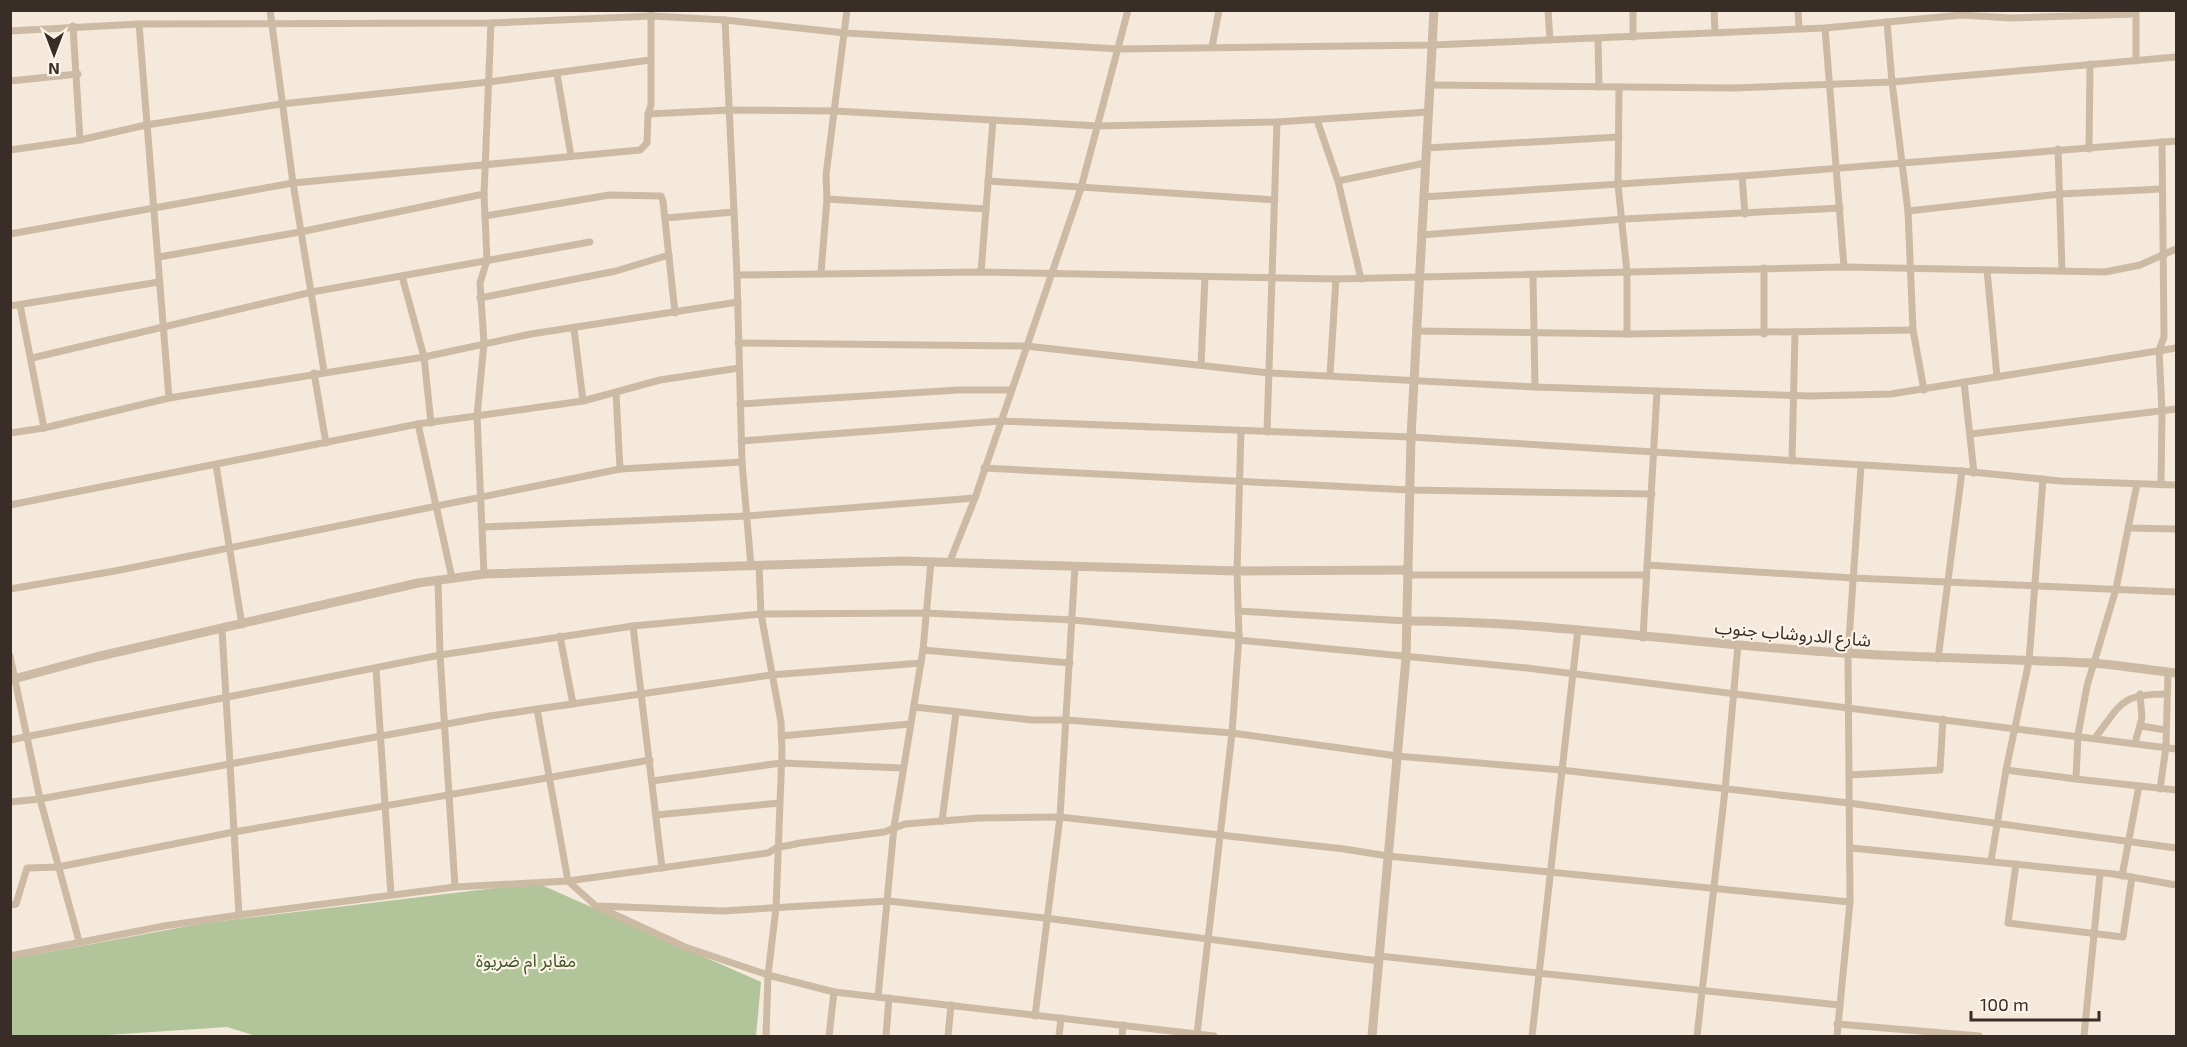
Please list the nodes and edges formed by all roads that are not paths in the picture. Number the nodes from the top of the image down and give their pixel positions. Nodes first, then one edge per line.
1 (270, 10) edge
2 (847, 10) edge
3 (1128, 10) edge
4 (1219, 10) edge
5 (1434, 10) edge
6 (1548, 10) edge
7 (1633, 10) edge
8 (1714, 10) edge
9 (1798, 10) edge
10 (2136, 12) edge
11 (652, 13) edge
12 (1961, 13) edge
13 (2059, 13) edge
14 (725, 20) junction
15 (272, 22) junction
16 (1887, 22) junction
17 (491, 23) junction
18 (139, 24) junction
19 (73, 26) junction
20 (1799, 28) junction
21 (1825, 28) junction
22 (10, 31) edge
23 (1715, 32) junction
24 (845, 33) junction
25 (1633, 37) junction
26 (1598, 39) junction
27 (1550, 40) junction
28 (1433, 45) junction
29 (1212, 47) junction
30 (1119, 49) junction
31 (2176, 57) edge
32 (650, 60) junction
33 (2136, 61) junction
34 (2090, 64) junction
35 (78, 74) junction
36 (557, 74) junction
37 (10, 81) edge
38 (489, 82) junction
39 (1892, 82) junction
40 (1828, 84) junction
41 (1430, 85) junction
42 (1599, 87) junction
43 (1619, 88) junction
44 (281, 104) junction
45 (729, 110) junction
46 (835, 111) junction
47 (1428, 112) junction
48 (648, 114) junction
49 (993, 120) junction
50 (1317, 120) junction
51 (1277, 122) junction
52 (146, 124) junction
53 (1098, 126) junction
54 (1619, 137) junction
55 (80, 140) junction
56 (2176, 141) edge
57 (2162, 142) junction
58 (1426, 148) junction
59 (2058, 149) junction
60 (2089, 149) junction
61 (10, 150) edge
62 (571, 156) junction
63 (486, 163) junction
64 (1425, 163) junction
65 (1901, 164) junction
66 (1837, 168) junction
67 (1742, 176) junction
68 (988, 181) junction
69 (1338, 181) junction
70 (293, 183) junction
71 (1618, 185) junction
72 (1081, 188) junction
73 (2162, 189) junction
74 (484, 194) junction
75 (2060, 194) junction
76 (1423, 197) junction
77 (827, 199) junction
78 (1275, 200) junction
79 (153, 206) junction
80 (1840, 208) junction
81 (986, 209) junction
82 (1908, 211) junction
83 (734, 212) junction
84 (1745, 213) junction
85 (485, 216) junction
86 (665, 218) junction
87 (1623, 219) junction
88 (300, 232) junction
89 (10, 234) edge
90 (1421, 236) junction
91 (590, 242) dead end
92 (2176, 249) edge
93 (2164, 253) junction
94 (669, 255) junction
95 (159, 257) junction
96 (487, 260) junction
97 (1844, 267) junction
98 (1764, 268) junction
99 (1909, 269) junction
100 (2062, 269) junction
101 (1987, 270) junction
102 (981, 272) junction
103 (1627, 272) junction
104 (821, 273) junction
105 (1051, 273) junction
106 (737, 275) junction
107 (402, 276) junction
108 (1533, 276) junction
109 (1204, 277) junction
110 (1272, 279) junction
111 (1336, 279) junction
112 (1361, 279) junction
113 (1419, 279) junction
114 (159, 282) junction
115 (312, 292) junction
116 (480, 298) junction
117 (738, 302) junction
118 (21, 305) junction
119 (10, 306) edge
120 (675, 313) junction
121 (574, 328) junction
122 (165, 329) junction
123 (1913, 330) junction
124 (1416, 331) junction
125 (1535, 333) junction
126 (1795, 333) junction
127 (1627, 334) junction
128 (1764, 334) junction
129 (484, 343) junction
130 (738, 343) junction
131 (1026, 346) junction
132 (2176, 348) edge
133 (2159, 350) junction
134 (424, 357) junction
135 (32, 358) junction
136 (1201, 365) junction
137 (739, 368) junction
138 (324, 371) junction
139 (314, 373) junction
140 (1269, 373) junction
141 (1330, 375) junction
142 (1997, 377) junction
143 (1414, 379) junction
144 (1964, 382) junction
145 (1535, 387) junction
146 (1010, 390) junction
147 (1924, 390) junction
148 (1657, 392) junction
149 (616, 393) junction
150 (1796, 396) junction
151 (169, 398) junction
152 (583, 401) junction
153 (740, 404) junction
154 (2176, 409) edge
155 (2162, 411) junction
156 (477, 416) junction
157 (1000, 421) junction
158 (431, 423) junction
159 (418, 424) junction
160 (45, 428) junction
161 (1241, 431) junction
162 (1267, 432) junction
163 (10, 433) edge
164 (1971, 434) junction
165 (1411, 437) junction
166 (741, 441) junction
167 (326, 443) junction
168 (1655, 451) junction
169 (1792, 461) junction
170 (742, 462) junction
171 (216, 465) junction
172 (1861, 466) junction
173 (984, 468) junction
174 (620, 469) junction
175 (1962, 471) junction
176 (1974, 473) junction
177 (2043, 479) junction
178 (1238, 482) junction
179 (2137, 484) junction
180 (2161, 485) junction
181 (2176, 485) edge
182 (1409, 490) junction
183 (1652, 494) junction
184 (480, 496) junction
185 (975, 498) junction
186 (10, 506) edge
187 (435, 506) junction
188 (747, 516) junction
189 (483, 527) junction
190 (2128, 528) junction
191 (2176, 529) edge
192 (230, 548) junction
193 (951, 561) junction
194 (931, 562) junction
195 (755, 565) junction
196 (1647, 565) junction
197 (1075, 567) junction
198 (1237, 571) junction
199 (1408, 573) junction
200 (484, 574) junction
201 (1646, 575) junction
202 (452, 578) junction
203 (1853, 578) junction
204 (438, 580) junction
205 (1948, 582) junction
206 (2036, 587) junction
207 (10, 589) edge
208 (2116, 590) junction
209 (2176, 592) edge
210 (1238, 611) junction
211 (926, 613) junction
212 (761, 615) junction
213 (1073, 620) junction
214 (1407, 621) junction
215 (242, 625) junction
216 (633, 626) junction
217 (1578, 629) junction
218 (222, 630) junction
219 (560, 636) junction
220 (1238, 638) junction
221 (1643, 638) junction
222 (1738, 645) junction
223 (923, 650) junction
224 (1848, 654) junction
225 (440, 655) junction
226 (10, 656) edge
227 (1406, 658) junction
228 (1938, 659) junction
229 (2029, 661) junction
230 (921, 663) junction
231 (1070, 663) junction
232 (2093, 663) junction
233 (376, 669) junction
234 (2172, 673) edge
235 (1573, 674) junction
236 (771, 675) junction
237 (14, 679) edge
238 (2140, 694) junction
239 (2167, 694) junction
240 (643, 695) junction
241 (1733, 695) junction
242 (224, 699) junction
243 (573, 704) junction
244 (914, 707) junction
245 (1848, 707) junction
246 (537, 709) junction
247 (956, 713) junction
248 (1943, 719) junction
249 (1066, 720) junction
250 (446, 723) junction
251 (910, 724) junction
252 (2140, 726) junction
253 (2015, 727) junction
254 (2166, 730) junction
255 (1232, 733) junction
256 (382, 735) junction
257 (2079, 735) junction
258 (781, 736) junction
259 (27, 737) junction
260 (2095, 738) junction
261 (10, 740) edge
262 (2135, 743) junction
263 (2166, 747) junction
264 (2176, 749) edge
265 (1397, 756) junction
266 (650, 760) junction
267 (231, 762) junction
268 (782, 763) junction
269 (902, 768) junction
270 (1561, 770) junction
271 (2006, 770) junction
272 (1849, 775) junction
273 (549, 778) junction
274 (2076, 779) junction
275 (652, 781) junction
276 (2139, 786) junction
277 (2160, 789) junction
278 (1725, 790) junction
279 (2176, 790) edge
280 (448, 795) junction
281 (40, 799) junction
282 (10, 801) edge
283 (779, 803) junction
284 (1849, 803) junction
285 (386, 806) junction
286 (656, 814) junction
287 (1060, 817) junction
288 (942, 821) junction
289 (1997, 821) junction
290 (894, 827) junction
291 (234, 832) junction
292 (1221, 836) junction
293 (2129, 842) junction
294 (776, 848) junction
295 (1851, 848) junction
296 (2176, 848) edge
297 (1388, 856) junction
298 (1991, 861) junction
299 (2016, 864) junction
300 (58, 867) junction
301 (662, 868) junction
302 (1549, 870) junction
303 (2100, 874) junction
304 (2122, 876) junction
305 (2132, 877) junction
306 (568, 881) junction
307 (2176, 885) edge
308 (455, 887) junction
309 (1713, 887) junction
310 (391, 895) junction
311 (888, 901) junction
312 (1850, 902) junction
313 (10, 905) edge
314 (596, 906) junction
315 (776, 908) junction
316 (239, 915) junction
317 (1045, 918) junction
318 (2093, 932) junction
319 (1209, 939) junction
320 (79, 941) junction
321 (10, 956) edge
322 (1379, 959) junction
323 (1539, 973) junction
324 (768, 975) junction
325 (834, 992) junction
326 (1703, 993) junction
327 (878, 997) junction
328 (889, 998) junction
329 (951, 1005) junction
330 (1839, 1005) junction
331 (1035, 1016) junction
332 (1061, 1018) junction
333 (1838, 1024) junction
334 (1123, 1025) junction
335 (1183, 1034) edge
336 (1197, 1034) junction
337 (766, 1036) edge
338 (829, 1036) edge
339 (886, 1036) edge
340 (948, 1036) edge
341 (1059, 1036) edge
342 (1122, 1036) edge
343 (1214, 1036) edge
344 (1372, 1036) edge
345 (1532, 1036) edge
346 (1697, 1036) edge
347 (1837, 1036) edge
348 (1979, 1036) edge
349 (2084, 1036) edge

1 - 15 street
2 - 24 street
3 - 30 street
4 - 29 street
5 - 28 street
6 - 27 street
7 - 25 street
8 - 23 street
9 - 20 street
10 - 13 street
10 - 33 street
11 - 14 street
11 - 17 street
11 - 32 street
12 - 13 street
12 - 16 street
14 - 24 street
14 - 45 street
15 - 17 street
15 - 18 street
15 - 44 street
16 - 21 street
16 - 39 street
17 - 38 street
18 - 19 street
18 - 52 street
19 - 22 street
19 - 35 street
20 - 21 street
20 - 23 street
21 - 40 street
23 - 25 street
24 - 30 street
24 - 46 street
25 - 26 street
26 - 27 street
26 - 42 street
27 - 28 street
28 - 29 street
28 - 41 street
29 - 30 street
30 - 53 street
31 - 33 street
32 - 36 street
32 - 48 street
33 - 34 street
34 - 39 street
34 - 60 street
35 - 37 street
35 - 55 street
36 - 38 street
36 - 62 street
38 - 44 street
38 - 63 street
39 - 40 street
39 - 65 street
40 - 43 street
40 - 66 street
41 - 42 street
41 - 47 street
42 - 43 street
43 - 54 street
44 - 52 street
44 - 70 street
45 - 46 street
45 - 48 street
45 - 83 street
46 - 49 street
46 - 77 street
47 - 50 street
47 - 58 street
48 - 62 street
49 - 53 street
49 - 68 street
50 - 51 street
50 - 69 street
51 - 53 street
51 - 78 street
52 - 55 street
52 - 79 street
53 - 72 street
54 - 58 street
54 - 71 street
55 - 61 street
56 - 57 street
57 - 60 street
57 - 73 street
58 - 64 street
59 - 60 street
59 - 65 street
59 - 75 street
62 - 63 street
63 - 70 street
63 - 74 street
64 - 69 street
64 - 76 street
65 - 66 street
65 - 82 street
66 - 67 street
66 - 80 street
67 - 71 street
67 - 84 street
68 - 72 street
68 - 81 street
69 - 112 street
70 - 79 street
70 - 88 street
71 - 76 street
71 - 87 street
72 - 78 street
72 - 105 street
73 - 75 street
73 - 93 street
74 - 85 street
74 - 88 street
75 - 82 street
75 - 100 street
76 - 90 street
77 - 81 street
77 - 104 street
78 - 110 street
79 - 89 street
79 - 95 street
80 - 84 street
80 - 97 street
81 - 102 street
82 - 99 street
83 - 86 street
83 - 106 street
84 - 87 street
85 - 86 street
85 - 96 street
86 - 94 street
87 - 90 street
87 - 103 street
88 - 95 street
88 - 115 street
90 - 113 street
91 - 96 street
92 - 93 street
93 - 100 street
93 - 133 street
94 - 116 street
94 - 120 street
95 - 114 street
96 - 107 street
96 - 116 street
97 - 98 street
97 - 99 street
98 - 103 street
98 - 128 street
99 - 101 street
99 - 123 street
100 - 101 street
101 - 142 street
102 - 104 street
102 - 105 street
103 - 108 street
103 - 127 street
104 - 106 street
105 - 109 street
105 - 131 street
106 - 117 street
107 - 115 street
107 - 134 street
108 - 113 street
108 - 125 street
109 - 110 street
109 - 136 street
110 - 111 street
110 - 140 street
111 - 112 street
111 - 141 street
112 - 113 street
113 - 124 street
114 - 118 street
114 - 122 street
115 - 122 street
115 - 138 street
116 - 129 street
117 - 120 street
117 - 130 street
118 - 119 street
118 - 135 street
120 - 121 street
121 - 129 street
121 - 152 street
122 - 135 street
122 - 151 street
123 - 126 street
123 - 147 street
124 - 125 street
124 - 143 street
125 - 127 street
125 - 145 street
126 - 128 street
126 - 150 street
127 - 128 street
129 - 134 street
129 - 156 street
130 - 131 street
130 - 137 street
131 - 136 street
131 - 146 street
132 - 133 street
133 - 142 street
133 - 155 street
134 - 138 street
134 - 158 street
135 - 160 street
136 - 140 street
137 - 149 street
137 - 153 street
138 - 139 street
139 - 151 street
139 - 167 street
140 - 141 street
140 - 162 street
141 - 143 street
142 - 144 street
143 - 145 street
143 - 165 street
144 - 147 street
144 - 164 street
145 - 148 street
146 - 153 street
146 - 157 street
147 - 150 street
148 - 150 street
148 - 168 street
149 - 152 street
149 - 174 street
150 - 169 street
151 - 160 street
152 - 156 street
153 - 166 street
154 - 155 street
155 - 164 street
155 - 180 street
156 - 158 street
156 - 184 street
157 - 161 street
157 - 166 street
157 - 173 street
158 - 159 street
159 - 167 street
159 - 187 street
160 - 163 street
161 - 162 street
161 - 178 street
162 - 165 street
164 - 176 street
165 - 168 street
165 - 182 street
166 - 170 street
167 - 171 street
168 - 169 street
168 - 183 street
169 - 172 street
170 - 174 street
170 - 188 street
171 - 186 street
171 - 192 street
172 - 175 street
172 - 203 street
173 - 178 street
173 - 185 street
174 - 184 street
175 - 176 street
175 - 205 street
176 - 177 street
177 - 179 street
177 - 206 street
178 - 182 street
178 - 198 street
179 - 180 street
179 - 190 street
180 - 181 street
182 - 183 street
182 - 199 street
183 - 196 street
184 - 187 street
184 - 189 street
185 - 188 street
185 - 193 street
187 - 192 street
187 - 202 street
188 - 189 street
188 - 195 street
189 - 200 street
190 - 191 street
190 - 208 street
192 - 207 street
192 - 215 street
193 - 194 street
193 - 197 street
194 - 195 street
194 - 211 street
195 - 200 street
195 - 212 street
196 - 201 street
196 - 203 street
197 - 198 street
197 - 213 street
198 - 199 street
198 - 210 street
199 - 201 street
199 - 214 street
200 - 202 street
201 - 221 street
202 - 204 street
203 - 205 street
203 - 224 street
204 - 215 street
204 - 225 street
205 - 206 street
205 - 228 street
206 - 208 street
206 - 229 street
208 - 209 street
208 - 232 street
210 - 214 street
210 - 220 street
211 - 212 street
211 - 213 street
211 - 223 street
212 - 216 street
212 - 236 street
213 - 220 street
213 - 231 street
214 - 217 street, شارع الدروشاب جنوب
214 - 227 street
215 - 218 street
216 - 219 street
216 - 240 street
217 - 221 street, شارع الدروشاب جنوب
217 - 235 street
218 - 237 street
218 - 242 street
219 - 225 street
219 - 243 street
220 - 227 street
220 - 255 street
221 - 222 street, شارع الدروشاب جنوب
222 - 224 street, شارع الدروشاب جنوب
222 - 241 street
223 - 230 street
223 - 231 street
224 - 228 street, شارع الدروشاب جنوب
224 - 245 street
225 - 233 street
225 - 250 street
226 - 237 street
227 - 235 street
227 - 265 street
228 - 229 street, شارع الدروشاب جنوب
229 - 232 street, شارع الدروشاب جنوب
229 - 253 street
230 - 236 street
230 - 244 street
231 - 249 street
232 - 234 street, شارع الدروشاب جنوب
232 - 257 street
233 - 242 street
233 - 256 street
234 - 239 street
235 - 241 street
235 - 270 street
236 - 240 street
236 - 258 street
237 - 259 street
238 - 239 street
238 - 252 street
238 - 260 street
239 - 254 street
240 - 243 street
240 - 266 street
241 - 245 street
241 - 278 street
242 - 259 street
242 - 267 street
243 - 246 street
244 - 247 street
244 - 251 street
245 - 248 street
245 - 272 street
246 - 250 street
246 - 273 street
247 - 249 street
247 - 288 street
248 - 253 street
248 - 272 street
249 - 255 street
249 - 287 street
250 - 256 street
250 - 280 street
251 - 258 street
251 - 269 street
252 - 254 street
252 - 262 street
253 - 257 street
253 - 271 street
254 - 263 street
255 - 265 street
255 - 292 street
256 - 267 street
256 - 285 street
257 - 260 street
257 - 274 street
258 - 268 street
259 - 261 street
259 - 281 street
260 - 262 street
262 - 263 street
263 - 264 street
263 - 277 street
265 - 270 street
265 - 297 street
266 - 273 street
266 - 275 street
267 - 281 street
267 - 291 street
268 - 269 street
268 - 275 street
268 - 283 street
269 - 290 street
270 - 278 street
270 - 302 street
271 - 274 street
271 - 289 street
272 - 284 street
273 - 280 street
273 - 306 street
274 - 276 street
275 - 286 street
276 - 277 street
276 - 293 street
277 - 279 street
278 - 284 street
278 - 309 street
280 - 285 street
280 - 308 street
281 - 282 street
281 - 300 street
283 - 286 street
283 - 294 street
284 - 289 street
284 - 295 street
285 - 291 street
285 - 310 street
286 - 301 street
287 - 288 street
287 - 292 street
287 - 317 street
288 - 290 street
289 - 293 street
289 - 298 street
290 - 294 street
290 - 311 street
291 - 300 street
291 - 316 street
292 - 297 street
292 - 319 street
293 - 296 street
293 - 304 street
294 - 301 street
294 - 315 street
295 - 298 street
295 - 312 street
297 - 302 street
297 - 322 street
298 - 299 street
299 - 303 street
299 - 318 street
300 - 313 street
300 - 320 street
301 - 306 street
302 - 309 street
302 - 323 street
303 - 304 street
303 - 318 street
304 - 305 street
305 - 307 street
305 - 318 street
306 - 308 street
306 - 314 street
308 - 310 street
309 - 312 street
309 - 326 street
310 - 316 street
311 - 315 street
311 - 317 street
311 - 327 street
312 - 330 street
314 - 315 street
314 - 324 street
315 - 324 street
316 - 320 street
317 - 319 street
317 - 331 street
318 - 349 street
319 - 322 street
319 - 336 street
320 - 321 street
322 - 323 street
322 - 344 street
323 - 326 street
323 - 345 street
324 - 325 street
324 - 337 street
325 - 327 street
325 - 338 street
326 - 330 street
326 - 346 street
327 - 328 street
328 - 329 street
328 - 339 street
329 - 331 street
329 - 340 street
330 - 333 street
331 - 332 street
332 - 334 street
332 - 341 street
333 - 347 street
333 - 348 street
334 - 335 street
334 - 342 street
335 - 336 street
336 - 343 street

